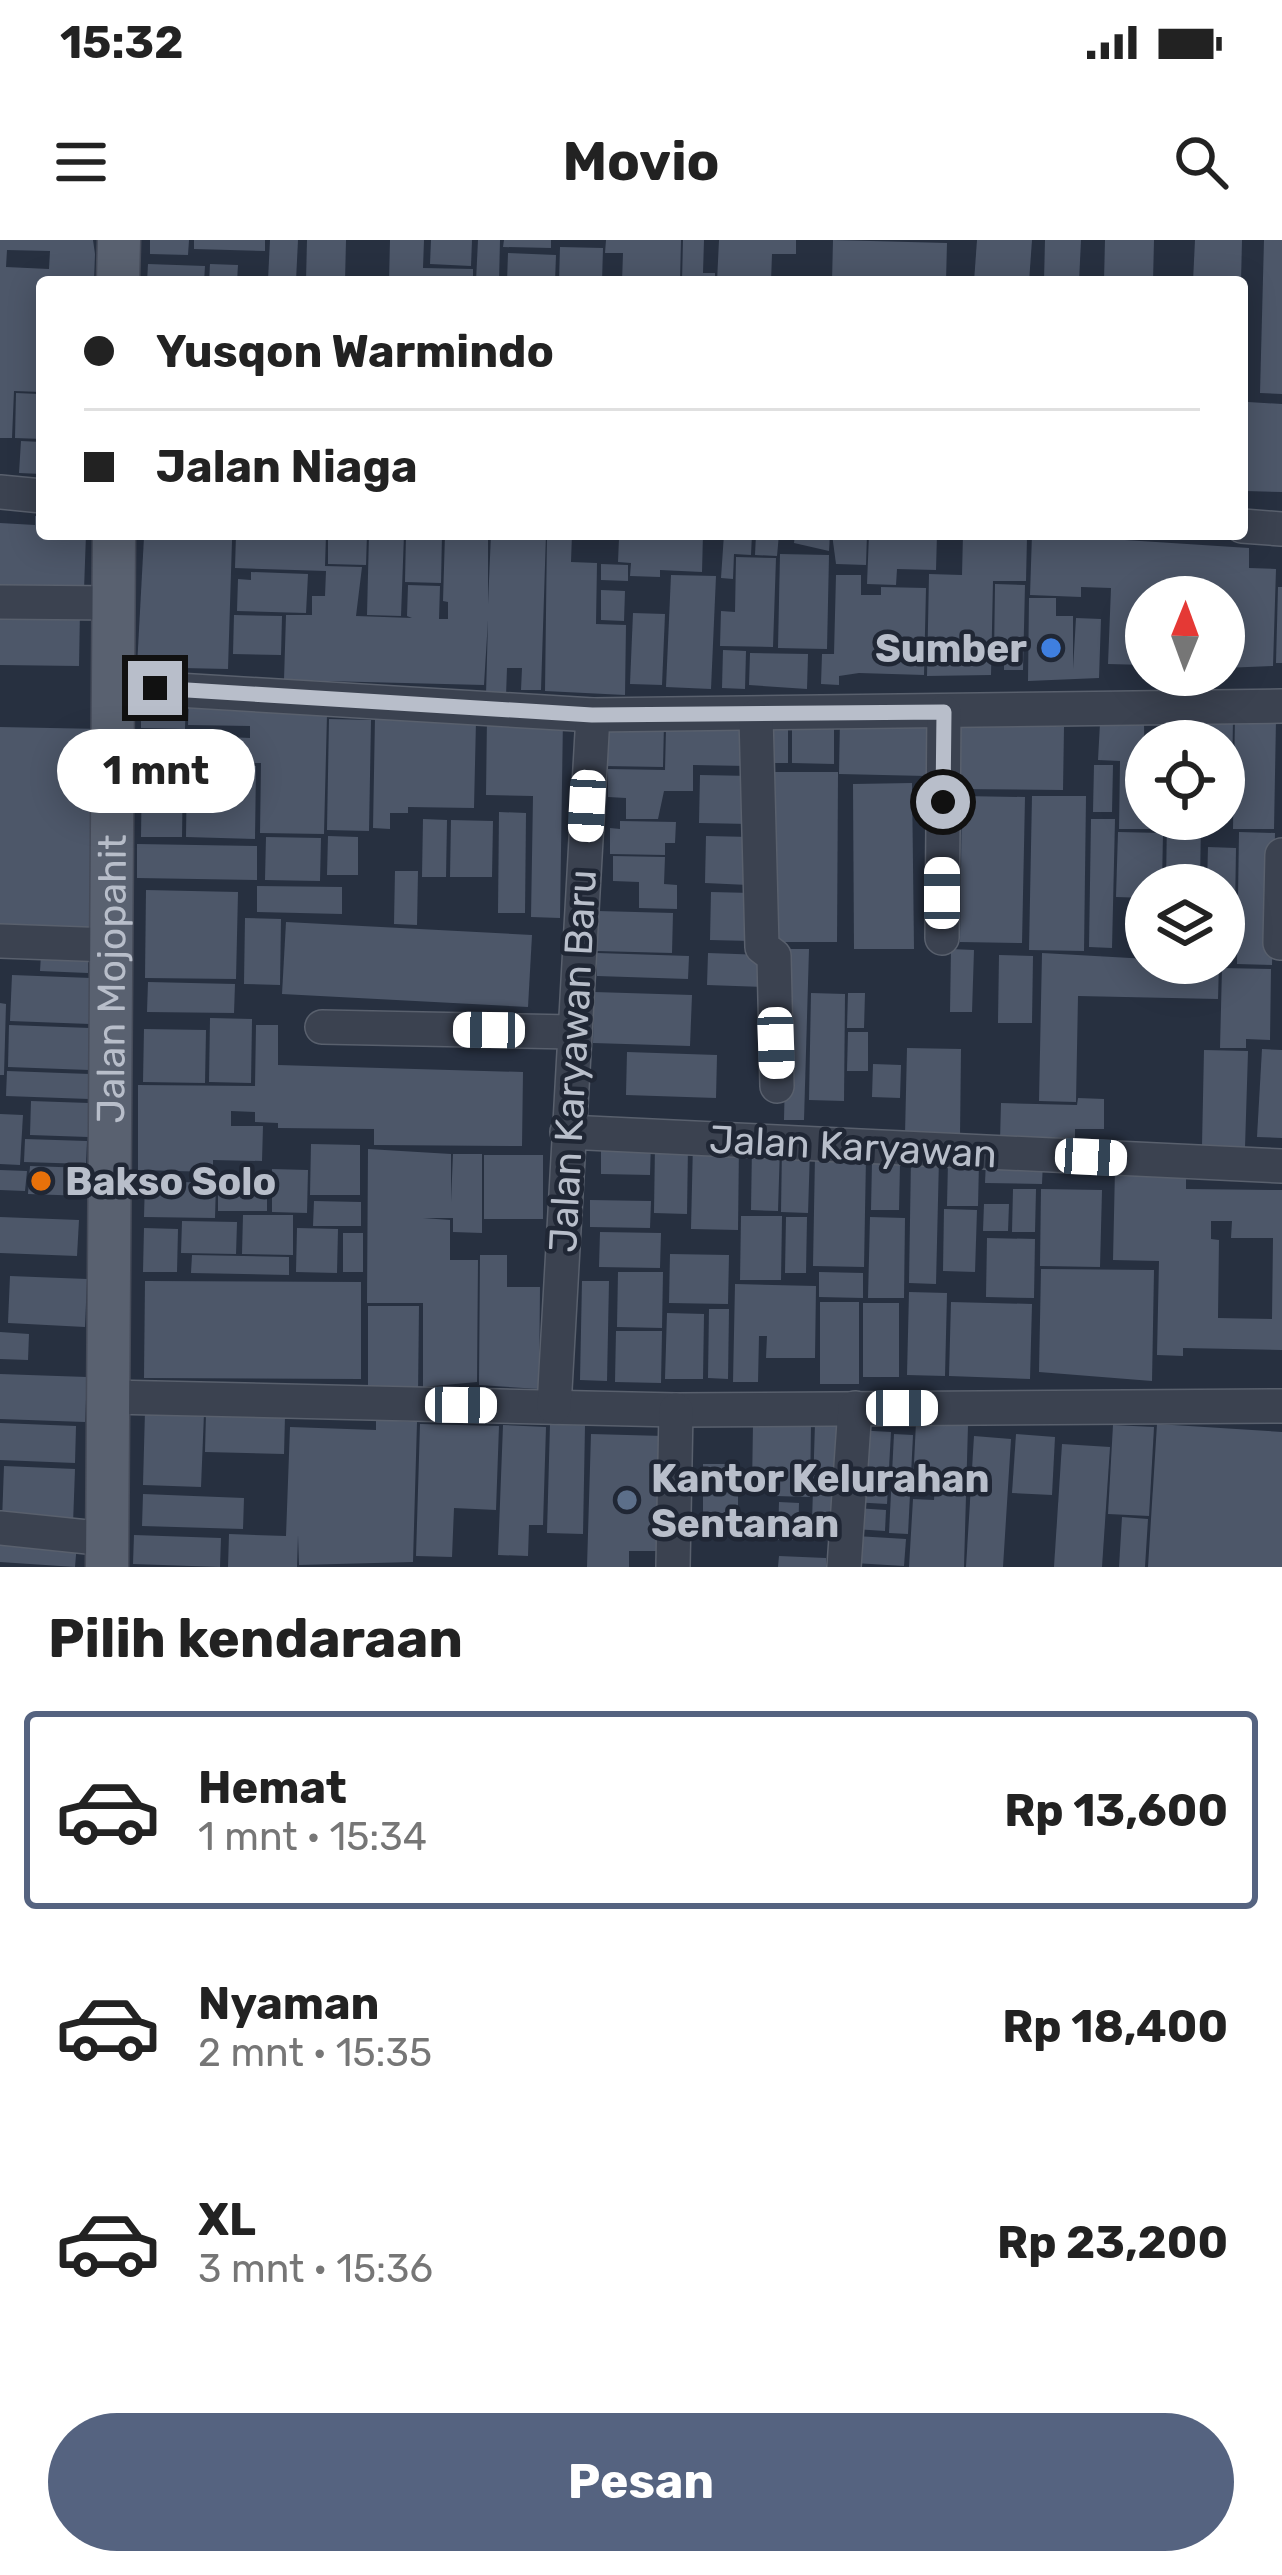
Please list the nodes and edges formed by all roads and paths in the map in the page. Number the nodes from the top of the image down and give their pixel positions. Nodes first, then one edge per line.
1 (119, 240) edge
2 (118, 276) edge
3 (0, 492) edge
4 (36, 495) edge
5 (1248, 526) edge
6 (1282, 529) edge
7 (114, 540) edge
8 (0, 602) edge
9 (112, 603) junction
10 (111, 686) junction
11 (1282, 706) edge
12 (944, 712) junction
13 (592, 715) junction
14 (756, 716) junction
15 (1282, 855) edge
16 (941, 938) dead end
17 (0, 941) edge
18 (1280, 943) edge
19 (110, 945) junction
20 (322, 1027) dead end
21 (573, 1032) junction
22 (777, 1086) dead end
23 (567, 1132) junction
24 (1282, 1166) edge
25 (110, 1397) junction
26 (1282, 1406) edge
27 (554, 1407) junction
28 (855, 1408) junction
29 (676, 1410) junction
30 (0, 1528) edge
31 (107, 1553) edge
32 (673, 1566) edge
33 (844, 1567) edge

1 - 2 main road
3 - 4 street
5 - 6 street
7 - 9 main road, Jalan Mojopahit
8 - 9 street
9 - 10 main road, Jalan Mojopahit
10 - 13 street
10 - 19 main road, Jalan Mojopahit
11 - 12 street
12 - 14 street
12 - 16 street
13 - 14 street
13 - 21 street, Jalan Karyawan Baru
14 - 22 street
15 - 18 street
17 - 19 street
19 - 25 main road, Jalan Mojopahit
20 - 21 street
21 - 23 street, Jalan Karyawan Baru
23 - 24 street, Jalan Karyawan
23 - 27 street, Jalan Karyawan Baru
25 - 27 street
25 - 31 main road, Jalan Mojopahit
26 - 28 street
27 - 29 street
28 - 29 street
28 - 33 street
29 - 32 street
30 - 31 street

